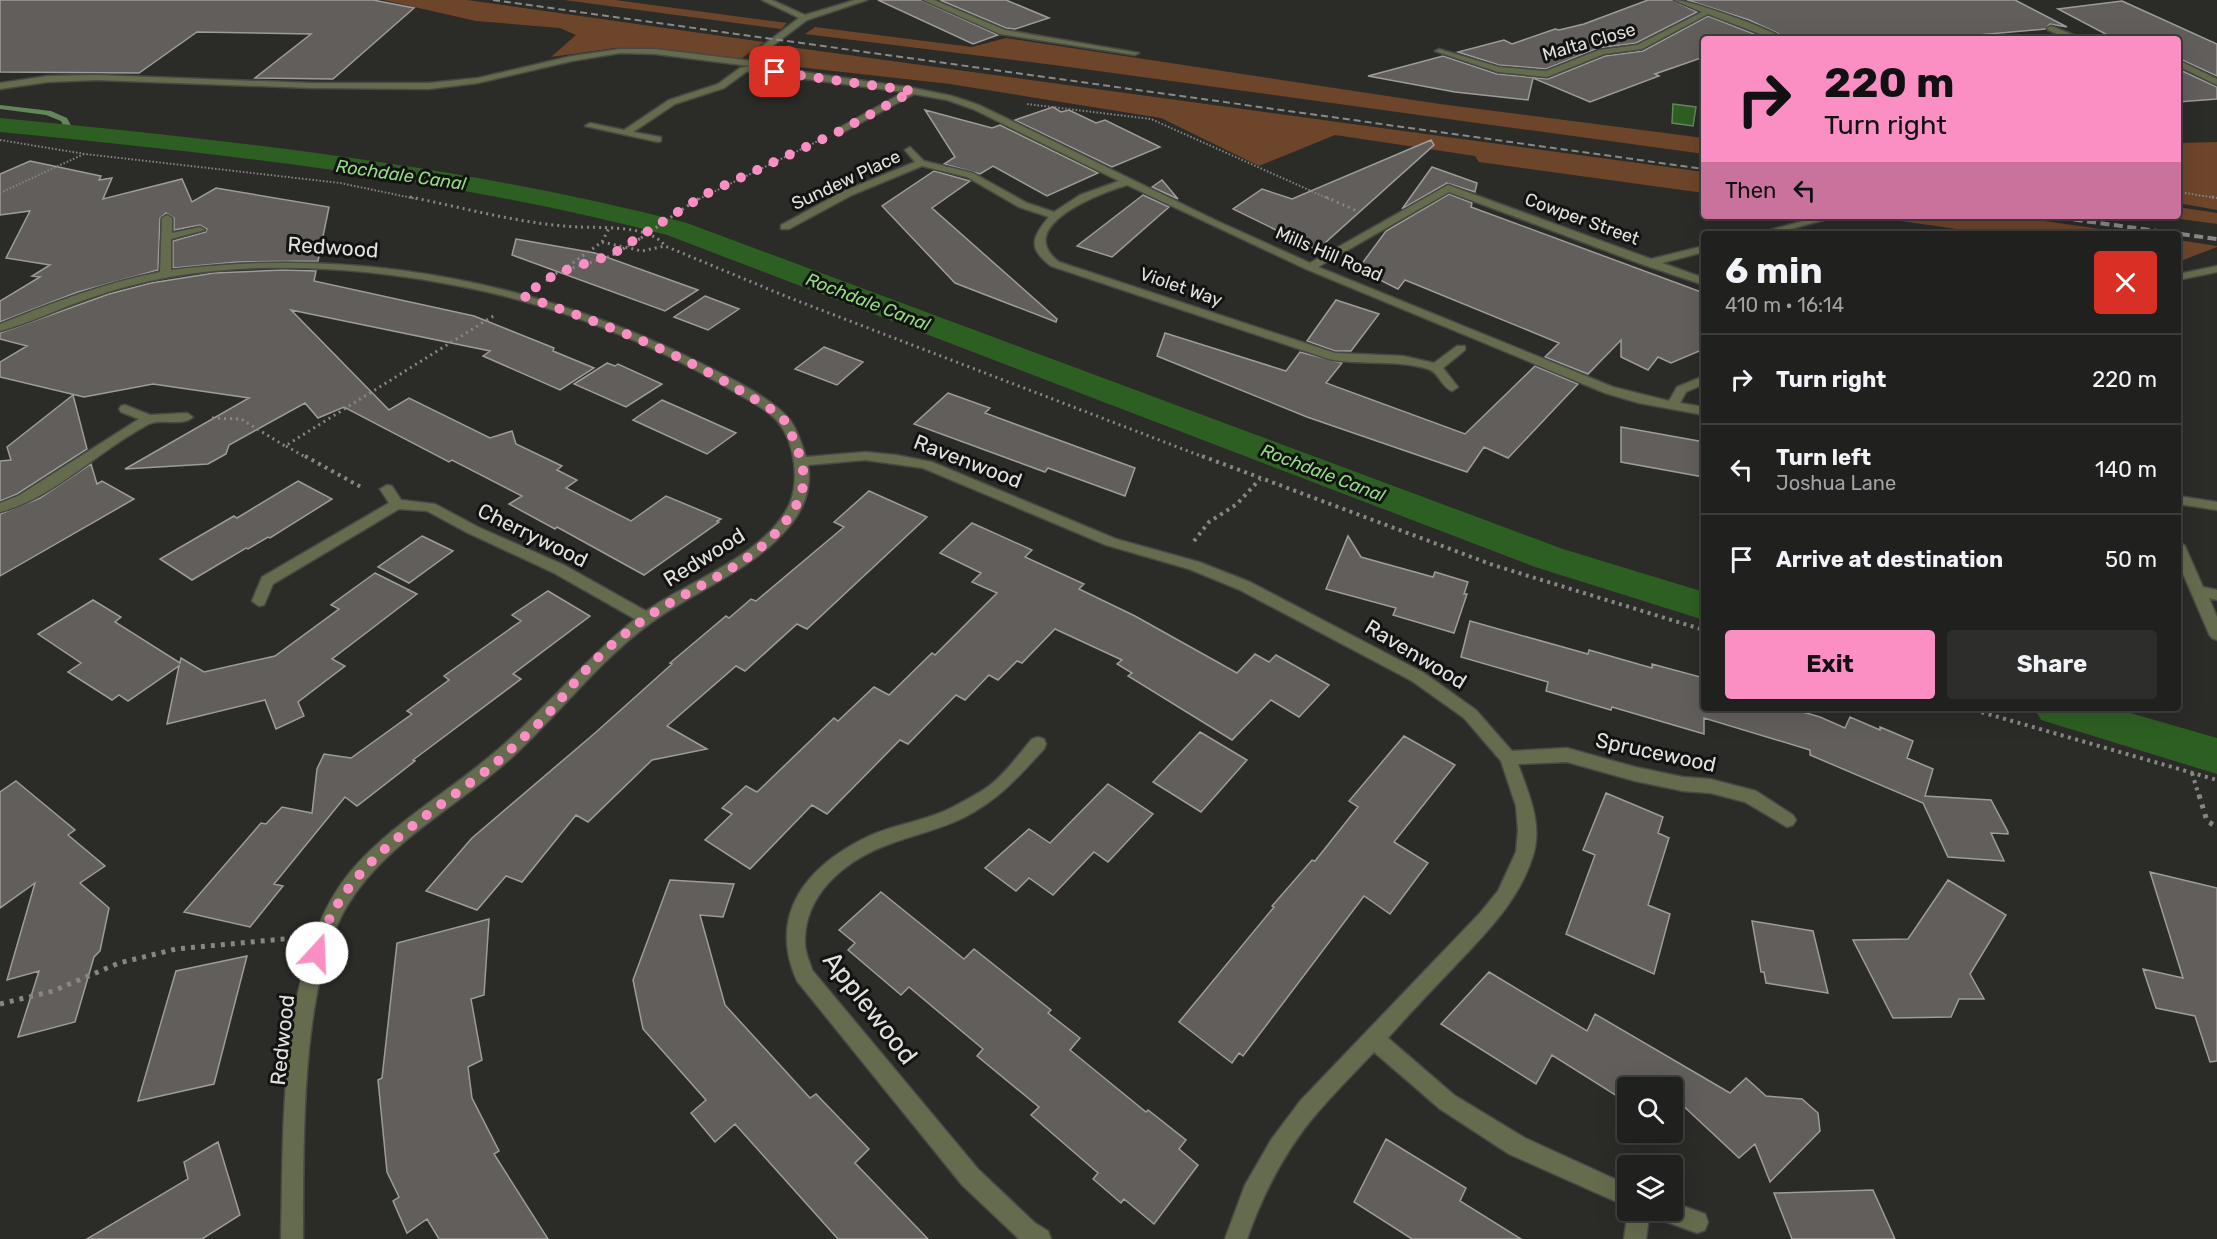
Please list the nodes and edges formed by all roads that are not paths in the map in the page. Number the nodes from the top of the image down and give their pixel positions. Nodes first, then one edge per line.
1 (766, 0) edge
2 (863, 0) edge
3 (927, 0) edge
4 (1678, 0) edge
5 (1709, 11) junction
6 (804, 18) junction
7 (2051, 28) dead end
8 (1772, 36) edge
9 (2069, 36) edge
10 (1439, 51) dead end
11 (1135, 53) dead end
12 (2181, 64) edge
13 (761, 65) junction
14 (2217, 82) edge
15 (0, 86) edge
16 (913, 91) junction
17 (590, 126) dead end
18 (840, 131) road end
19 (625, 133) junction
20 (658, 139) dead end
21 (910, 150) dead end
22 (921, 164) junction
23 (1129, 180) junction
24 (1054, 216) junction
25 (167, 218) dead end
26 (1821, 219) edge
27 (785, 227) dead end
28 (200, 230) dead end
29 (1773, 231) edge
30 (167, 237) junction
31 (1701, 250) edge
32 (1648, 263) junction
33 (1310, 267) junction
34 (2217, 269) edge
35 (165, 273) junction
36 (2181, 276) edge
37 (1701, 281) edge
38 (0, 328) edge
39 (1461, 348) dead end
40 (1436, 367) junction
41 (1701, 381) edge
42 (1452, 387) dead end
43 (1673, 405) junction
44 (124, 409) dead end
45 (1701, 410) edge
46 (187, 417) road end
47 (148, 419) junction
48 (802, 462) junction
49 (387, 489) road end
50 (2181, 500) edge
51 (397, 504) junction
52 (2217, 506) edge
53 (0, 508) edge
54 (2181, 553) edge
55 (2181, 582) edge
56 (2196, 587) junction
57 (2217, 595) edge
58 (259, 601) dead end
59 (646, 618) junction
60 (2217, 634) edge
61 (1038, 744) dead end
62 (1508, 758) junction
63 (1787, 820) dead end
64 (1373, 1038) junction
65 (1617, 1191) edge
66 (1683, 1217) edge
67 (1637, 1221) edge
68 (1698, 1222) dead end
69 (292, 1239) edge
70 (1040, 1239) edge
71 (1236, 1239) edge
72 (1635, 1239) edge

1 - 6 street
2 - 6 street
3 - 11 street
4 - 5 street
5 - 8 street
5 - 10 street, Malta Close
6 - 13 street
7 - 9 street
12 - 14 street
13 - 15 street, Mills Hill Road
13 - 16 street, Mills Hill Road
13 - 19 street
16 - 18 street
16 - 23 street, Mills Hill Road
17 - 19 street
19 - 20 street
21 - 22 street, Sundew Place
22 - 24 street, Sundew Place
22 - 27 street, Sundew Place
23 - 24 street, Violet Way
23 - 33 street, Mills Hill Road
24 - 40 street, Violet Way
25 - 30 street
26 - 29 street
28 - 30 street
30 - 35 street
31 - 32 street
32 - 33 street, Cowper Street
32 - 37 street, Cowper Street
33 - 43 street, Mills Hill Road
34 - 36 street
35 - 38 street, Redwood
35 - 48 street, Redwood
39 - 40 street
40 - 42 street
41 - 43 street
43 - 45 street, Mills Hill Road
44 - 47 street
46 - 47 street
47 - 53 street
48 - 59 street, Redwood
48 - 62 street, Ravenwood
49 - 51 street
50 - 52 street
51 - 58 street
51 - 59 street, Cherrywood
54 - 56 street
55 - 56 street
56 - 57 street
56 - 60 street
59 - 69 street, Redwood
61 - 70 street, Applewood
62 - 63 street, Sprucewood
62 - 64 street, Ravenwood
64 - 65 street
64 - 71 street, Ravenwood
66 - 68 street
67 - 72 street

